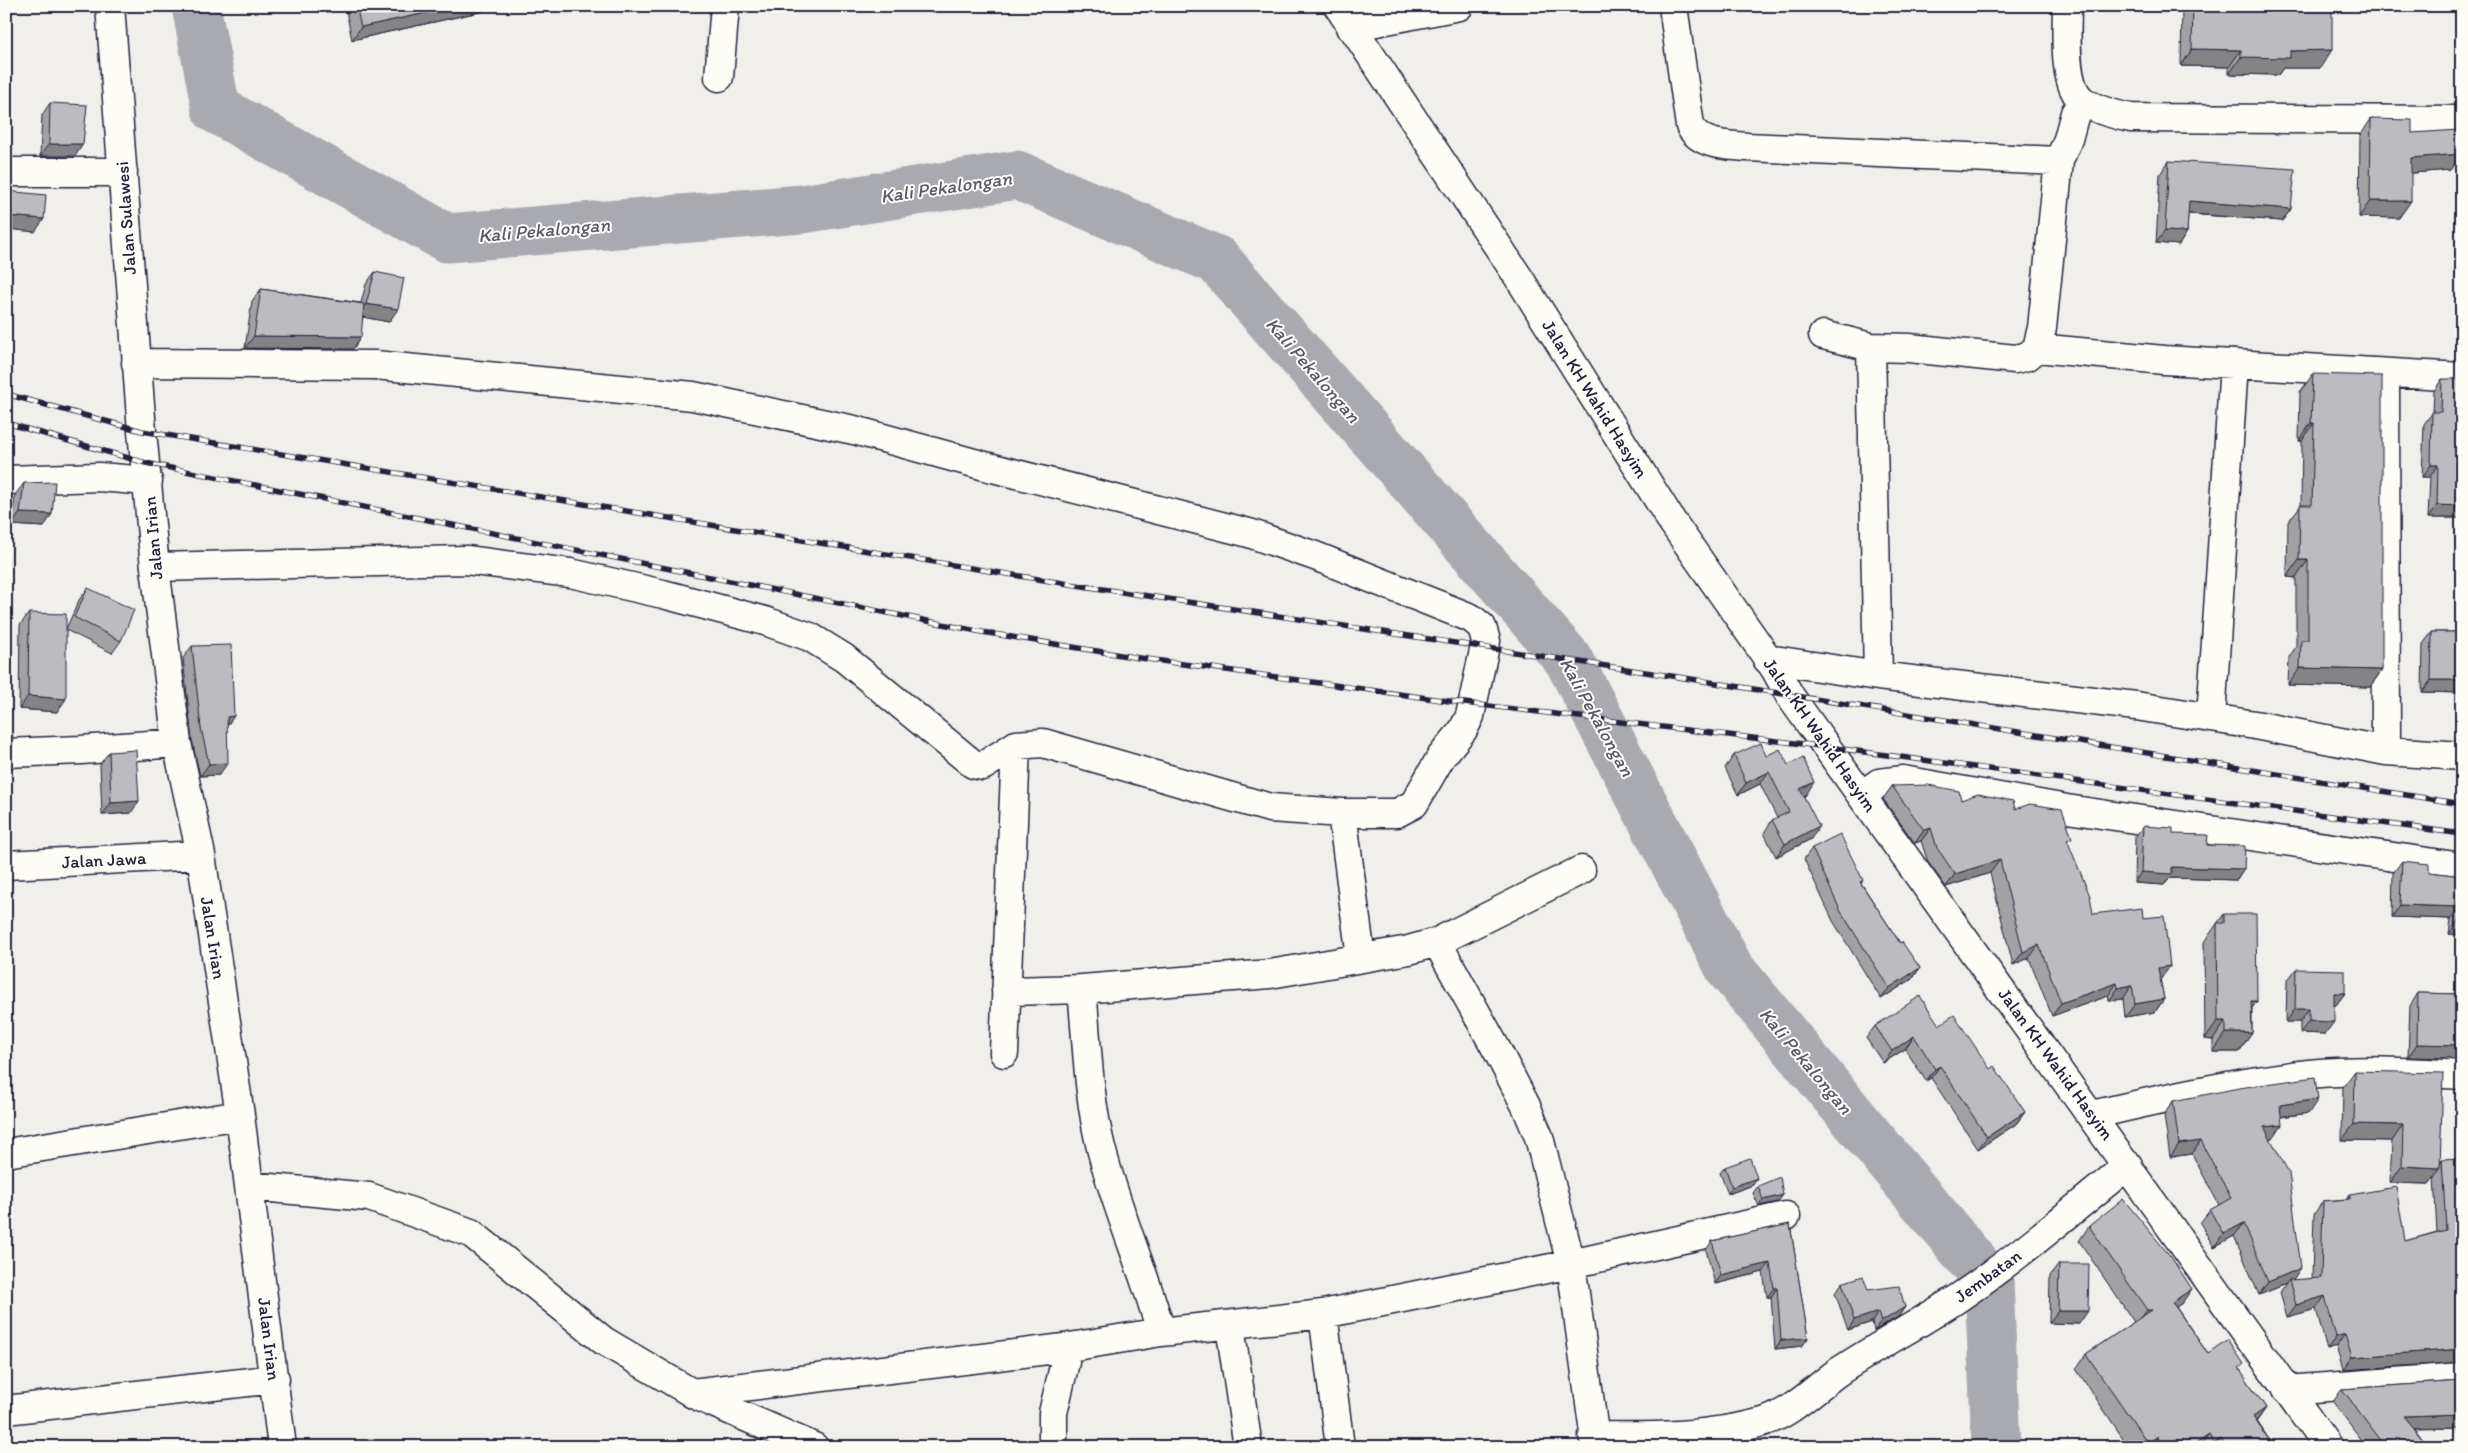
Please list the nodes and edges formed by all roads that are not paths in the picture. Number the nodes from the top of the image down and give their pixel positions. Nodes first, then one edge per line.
1 (110, 6) edge
2 (725, 6) edge
3 (1459, 6) edge
4 (1672, 6) edge
5 (2067, 6) edge
6 (1344, 17) edge
7 (719, 78) dead end
8 (2083, 101) junction
9 (2462, 120) edge
10 (2059, 161) junction
11 (6, 172) edge
12 (123, 172) junction
13 (1823, 334) dead end
14 (1871, 347) junction
15 (2037, 348) junction
16 (136, 363) junction
17 (2234, 364) junction
18 (2385, 374) junction
19 (2462, 377) edge
20 (142, 431) joint
21 (6, 480) edge
22 (148, 481) junction
23 (155, 567) junction
24 (1767, 659) junction
25 (1878, 676) junction
26 (2211, 718) junction
27 (177, 743) junction
28 (1016, 745) junction
29 (2386, 751) junction
30 (6, 753) edge
31 (2462, 756) edge
32 (1862, 796) junction
33 (1342, 813) junction
34 (201, 855) junction
35 (6, 865) edge
36 (2462, 867) edge
37 (1581, 870) dead end
38 (1436, 942) junction
39 (1360, 958) junction
40 (1082, 989) junction
41 (1006, 991) junction
42 (1004, 1053) dead end
43 (2462, 1075) edge
44 (240, 1115) junction
45 (2092, 1115) junction
46 (6, 1153) edge
47 (2128, 1165) junction
48 (249, 1186) junction
49 (1786, 1216) dead end
50 (1571, 1264) junction
51 (1323, 1314) junction
52 (1230, 1326) junction
53 (1162, 1332) junction
54 (1064, 1348) junction
55 (2462, 1377) edge
56 (275, 1379) junction
57 (2286, 1390) junction
58 (692, 1393) junction
59 (6, 1410) edge
60 (1595, 1441) edge
61 (282, 1447) edge
62 (814, 1447) edge
63 (1053, 1447) edge
64 (1248, 1447) edge
65 (1340, 1447) edge
66 (2328, 1447) edge

1 - 12 street, Jalan Sulawesi
2 - 7 street
3 - 6 street
4 - 10 street
5 - 8 street
6 - 24 street, Jalan KH Wahid Hasyim
8 - 9 street
8 - 10 street
10 - 15 street
11 - 12 street
12 - 16 street, Jalan Sulawesi
13 - 14 street
14 - 15 street
14 - 25 street
15 - 17 street
16 - 20 street, Jalan Sulawesi
16 - 33 street
17 - 18 street
17 - 26 street
18 - 19 street
18 - 29 street
20 - 22 street, Jalan Irian
21 - 22 street
22 - 23 street, Jalan Irian
23 - 27 street, Jalan Irian
23 - 28 street
24 - 25 street
24 - 32 street, Jalan KH Wahid Hasyim
25 - 26 street
26 - 29 street
27 - 30 street
27 - 34 street, Jalan Irian
28 - 33 street
28 - 41 street
29 - 31 street
32 - 36 street
32 - 45 street, Jalan KH Wahid Hasyim
33 - 39 street
34 - 35 street, Jalan Jawa
34 - 44 street, Jalan Irian
37 - 38 street
38 - 39 street
38 - 50 street
39 - 40 street
40 - 41 street
40 - 53 street
41 - 42 street
43 - 45 street
44 - 46 street
44 - 48 street, Jalan Irian
45 - 47 street, Jalan KH Wahid Hasyim
47 - 57 street, Jalan KH Wahid Hasyim
47 - 60 street, Jembatan
48 - 56 street, Jalan Irian
48 - 58 street
49 - 50 street
50 - 51 street
50 - 60 street
51 - 52 street
51 - 65 street
52 - 53 street
52 - 64 street
53 - 54 street
54 - 58 street
54 - 63 street
55 - 57 street
56 - 59 street
56 - 61 street, Jalan Irian
57 - 66 street, Jalan KH Wahid Hasyim
58 - 62 street

